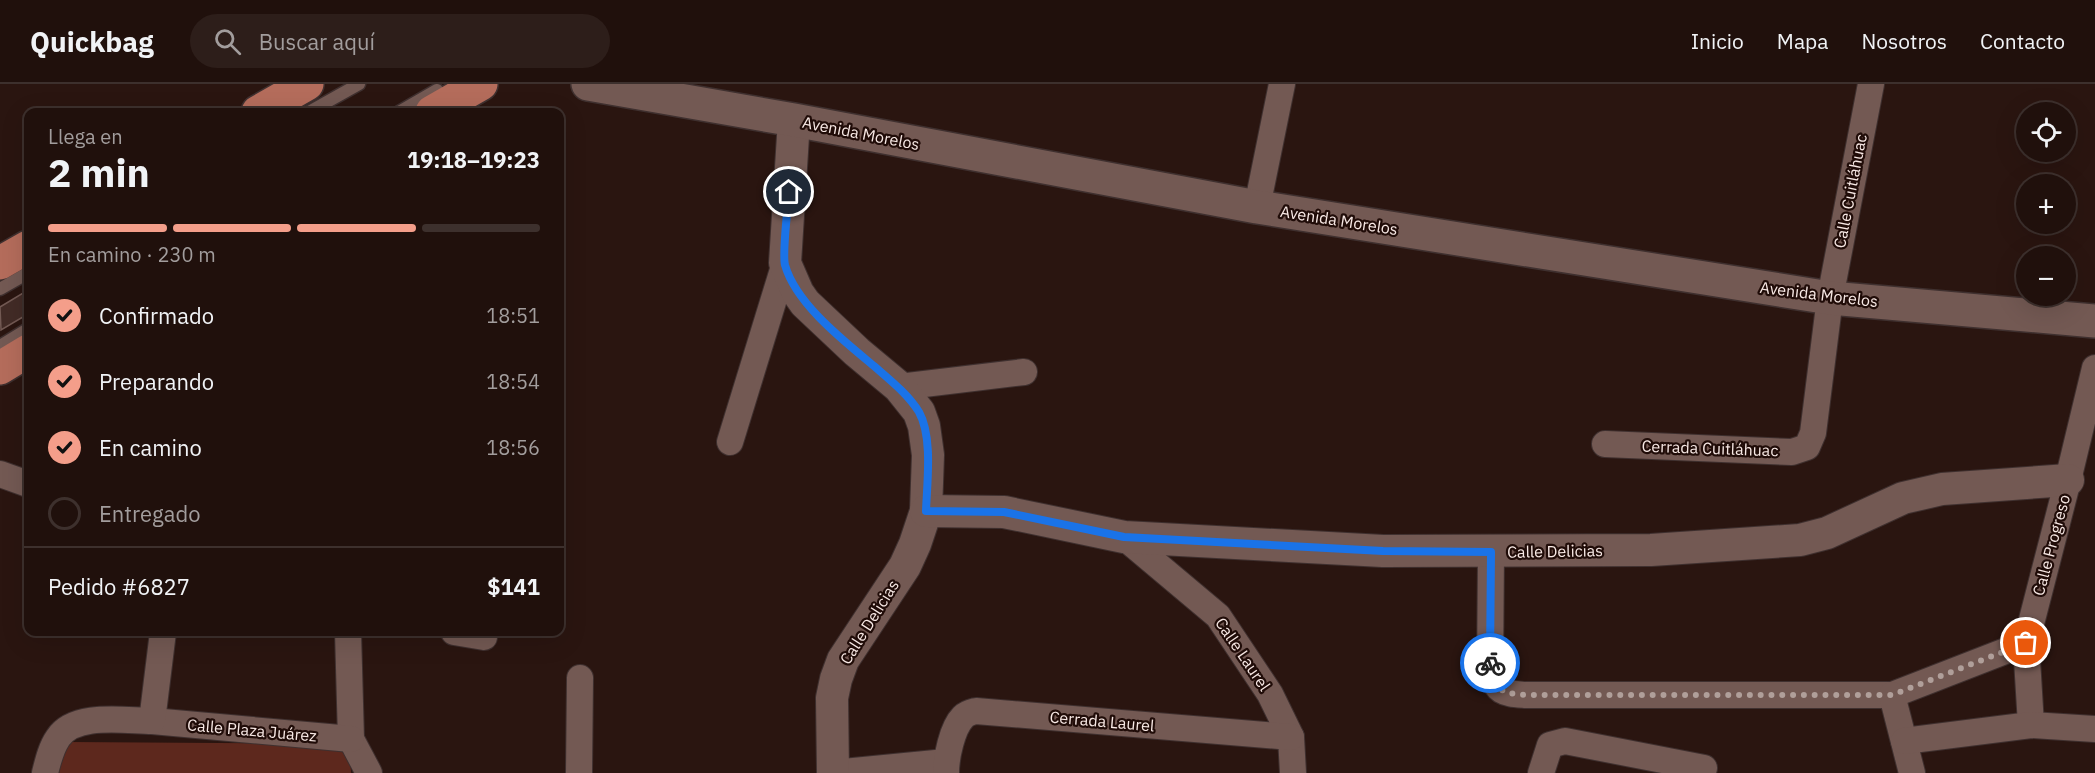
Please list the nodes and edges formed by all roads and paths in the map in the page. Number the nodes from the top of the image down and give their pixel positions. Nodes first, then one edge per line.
1 (307, 84) edge
2 (359, 84) edge
3 (588, 84) edge
4 (1282, 84) edge
5 (1871, 84) edge
6 (467, 91) edge
7 (265, 108) edge
8 (316, 108) edge
9 (412, 108) edge
10 (439, 108) edge
11 (794, 120) junction
12 (1257, 207) junction
13 (24, 249) edge
14 (785, 263) junction
15 (0, 264) edge
16 (24, 275) edge
17 (0, 290) edge
18 (1830, 298) junction
19 (2095, 321) edge
20 (24, 331) edge
21 (0, 346) edge
22 (24, 353) edge
23 (0, 368) edge
24 (2095, 368) edge
25 (1024, 372) dead end
26 (898, 387) junction
27 (730, 442) dead end
28 (1605, 444) dead end
29 (0, 474) edge
30 (2068, 480) junction
31 (24, 483) edge
32 (926, 511) junction
33 (1124, 537) junction
34 (1491, 552) junction
35 (163, 636) edge
36 (348, 636) edge
37 (478, 636) edge
38 (484, 637) dead end
39 (2026, 643) junction
40 (580, 678) dead end
41 (1892, 695) junction
42 (152, 721) junction
43 (2031, 725) junction
44 (2095, 729) edge
45 (1291, 737) junction
46 (351, 739) junction
47 (1904, 741) junction
48 (946, 767) edge
49 (1704, 768) dead end
50 (45, 773) edge
51 (369, 773) edge
52 (579, 773) edge
53 (833, 773) edge
54 (1293, 773) edge
55 (1541, 773) edge
56 (1912, 773) edge

1 - 7 main road
2 - 8 lane
3 - 11 main road, Avenida Morelos
4 - 12 street
5 - 18 street, Calle Cuitláhuac
6 - 9 lane
6 - 10 main road
11 - 12 main road, Avenida Morelos
11 - 14 street, Calle Delicias
12 - 18 main road, Avenida Morelos
13 - 15 main road
14 - 26 street, Calle Delicias
14 - 27 street
16 - 17 lane
18 - 19 main road, Avenida Morelos
18 - 28 street, Cerrada Cuitláhuac
20 - 21 lane
22 - 23 main road
24 - 30 street, Calle Progreso
25 - 26 street
26 - 32 street, Calle Delicias
29 - 31 street
30 - 34 street, Calle Delicias
30 - 39 street, Calle Progreso
32 - 33 street, Calle Delicias
32 - 53 street, Calle Delicias
33 - 34 street, Calle Delicias
33 - 45 street, Calle Laurel
34 - 41 street
35 - 42 street
36 - 46 street
37 - 38 street
39 - 41 street
39 - 43 street, Calle Progreso
40 - 52 street
41 - 47 street
42 - 46 street, Calle Plaza Juárez
42 - 50 street, Calle Plaza Juárez
43 - 44 street
43 - 47 street
45 - 48 street, Cerrada Laurel
45 - 54 street, Calle Laurel
46 - 51 street
47 - 56 street
48 - 53 street
49 - 55 street

